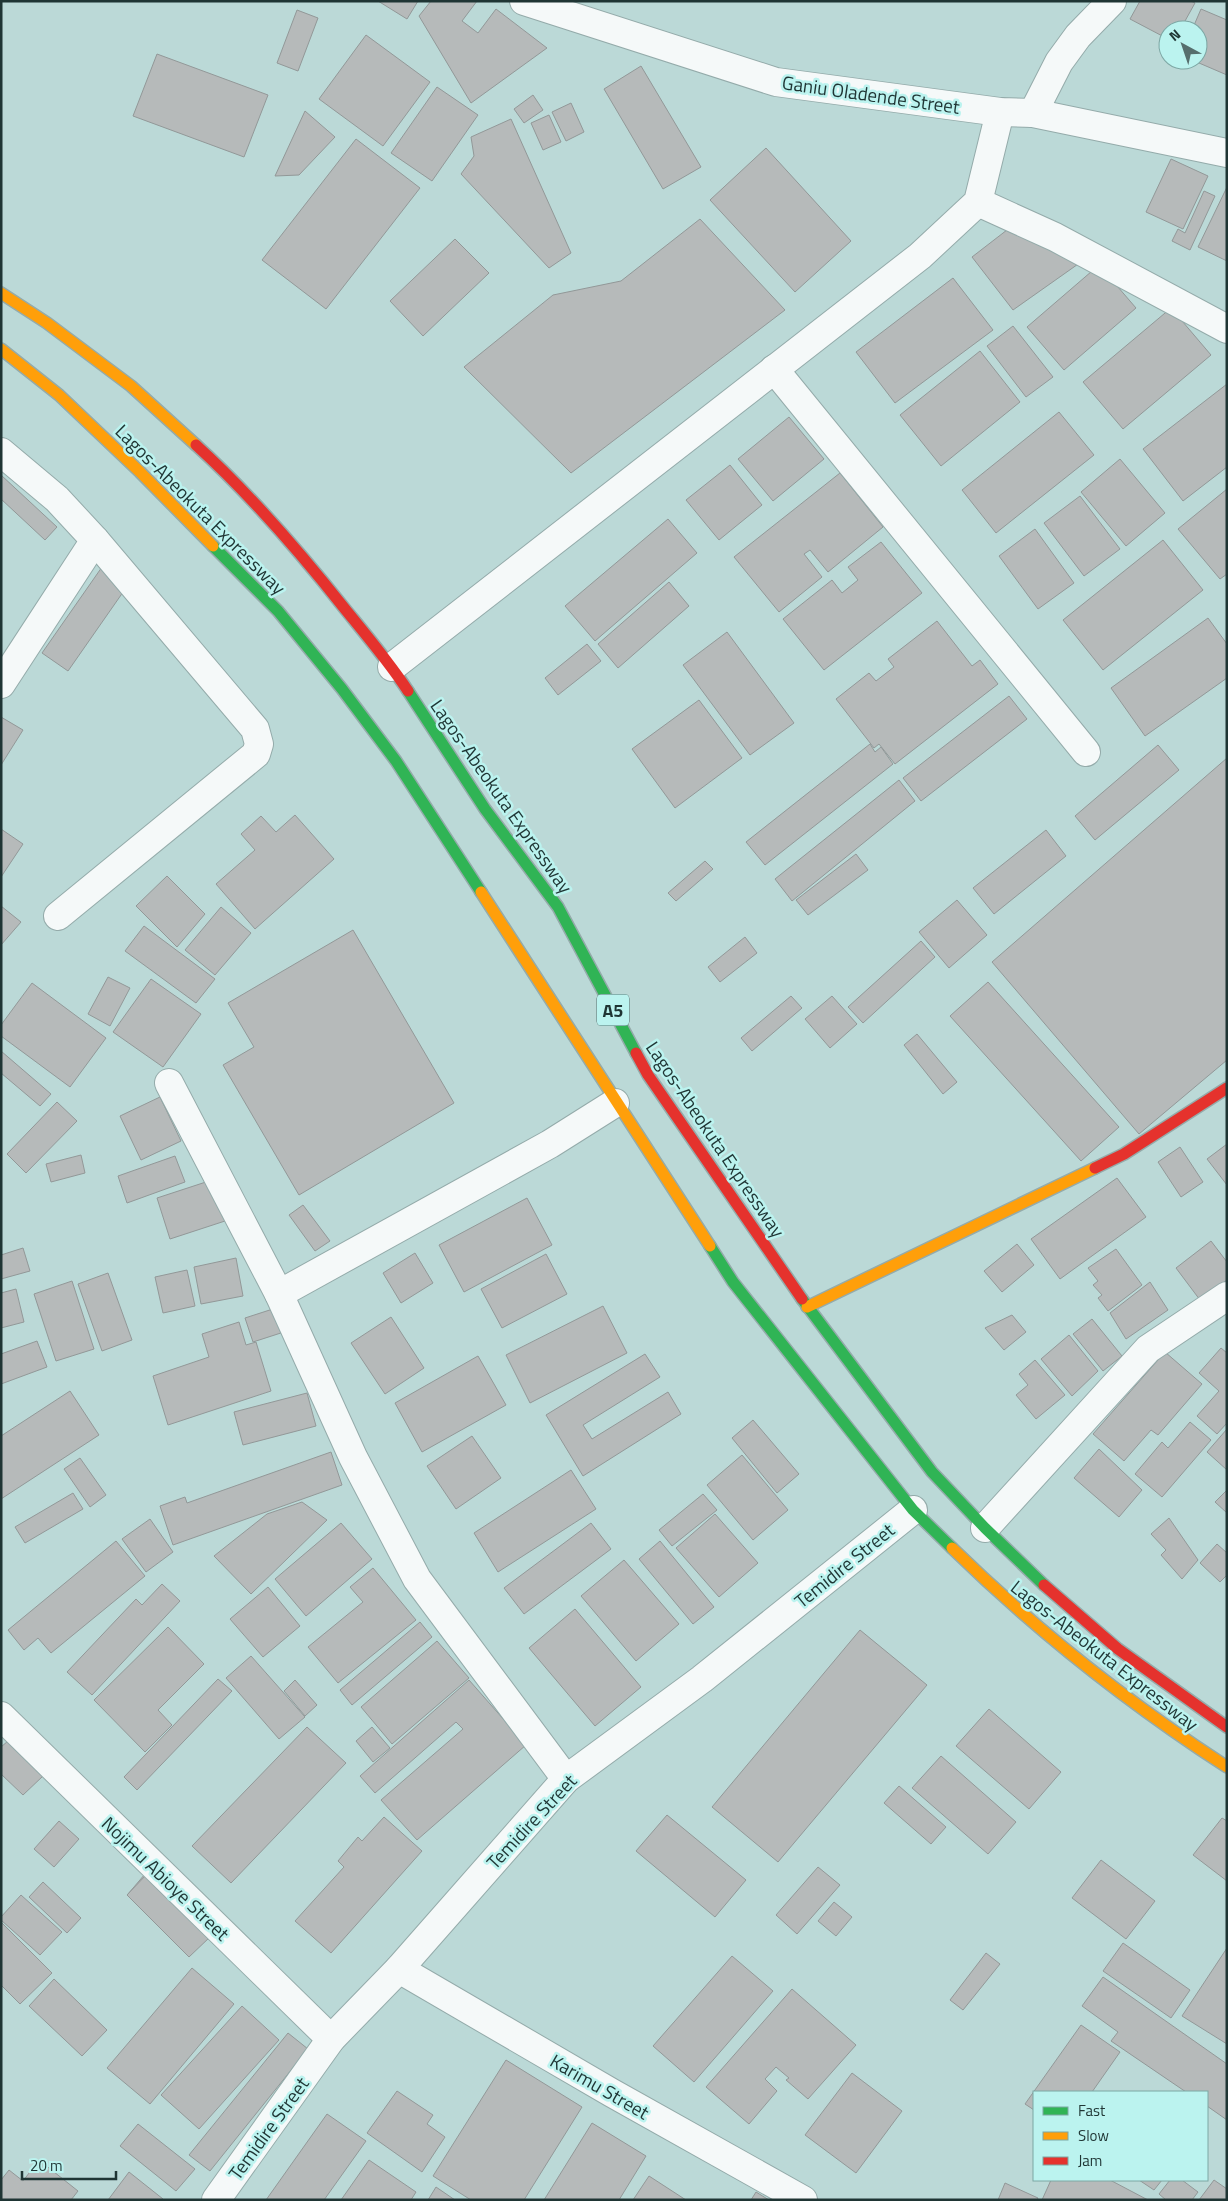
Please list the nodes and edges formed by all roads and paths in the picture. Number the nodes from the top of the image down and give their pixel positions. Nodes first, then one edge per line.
1 (524, 1) edge
2 (1112, 1) edge
3 (1000, 112) junction
4 (1032, 112) junction
5 (1227, 153) edge
6 (978, 202) junction
7 (1, 293) edge
8 (1227, 329) edge
9 (1, 349) edge
10 (774, 369) junction
11 (1, 452) edge
12 (95, 540) junction
13 (392, 667) junction
14 (1, 684) edge
15 (1086, 752) dead end
16 (58, 916) dead end
17 (169, 1083) dead end
18 (1227, 1088) edge
19 (616, 1103) junction
20 (278, 1294) junction
21 (1227, 1296) edge
22 (808, 1307) junction
23 (913, 1510) junction
24 (985, 1528) junction
25 (1, 1716) edge
26 (1227, 1727) edge
27 (1227, 1767) edge
28 (566, 1779) junction
29 (399, 1969) junction
30 (331, 2039) junction
31 (216, 2200) edge
32 (803, 2200) edge

1 - 3 street, Ganiu Oladende Street
2 - 4 street
3 - 4 street, Ganiu Oladende Street
3 - 6 street
4 - 5 street, Ganiu Oladende Street
6 - 8 street
6 - 10 street
7 - 13 main road, Lagos-Abeokuta Expressway / A5
9 - 19 main road, Lagos-Abeokuta Expressway / A5
10 - 13 street
10 - 15 street
11 - 12 street
12 - 14 street
12 - 16 street
13 - 22 main road, Lagos-Abeokuta Expressway / A5
17 - 20 street
18 - 22 main road
19 - 20 street
19 - 23 main road, Lagos-Abeokuta Expressway / A5
20 - 28 street
21 - 24 street
22 - 24 main road, Lagos-Abeokuta Expressway / A5
23 - 27 main road, Lagos-Abeokuta Expressway / A5
23 - 28 street, Temidire Street
24 - 26 main road, Lagos-Abeokuta Expressway / A5
25 - 30 street, Nojimu Abioye Street
28 - 29 street, Temidire Street
29 - 30 street, Temidire Street
29 - 32 street, Karimu Street
30 - 31 street, Temidire Street

